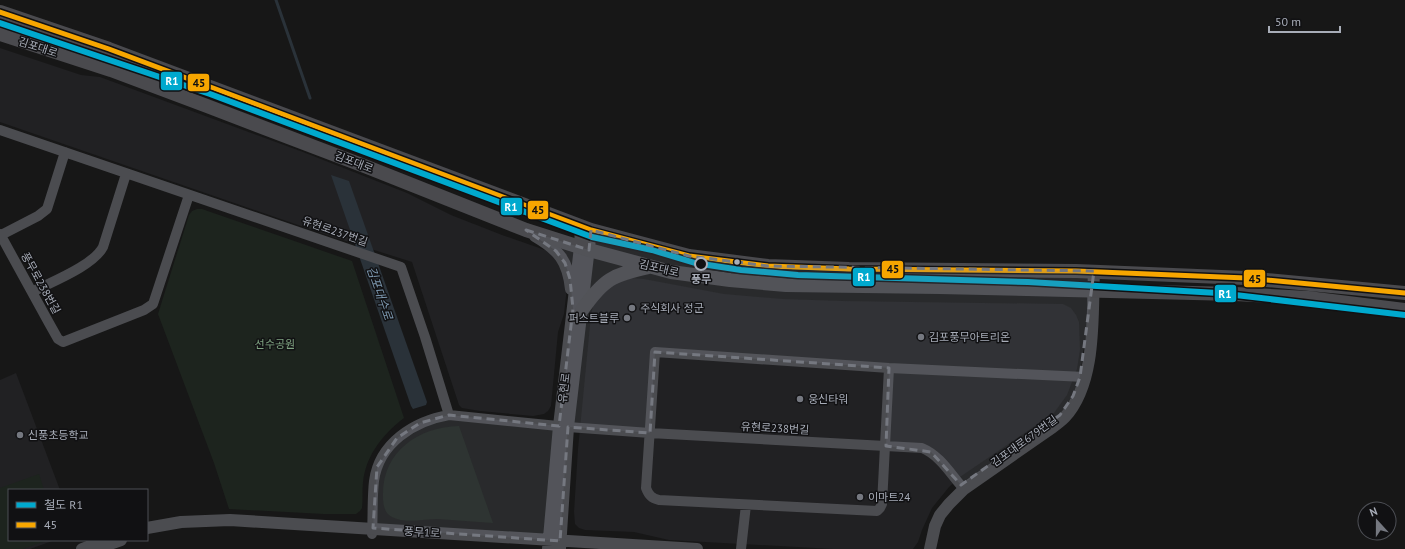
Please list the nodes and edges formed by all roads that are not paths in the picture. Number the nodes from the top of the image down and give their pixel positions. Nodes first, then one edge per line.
1 (0, 12) edge
2 (0, 34) edge
3 (0, 130) edge
4 (65, 152) junction
5 (126, 174) junction
6 (189, 195) junction
7 (586, 228) junction
8 (526, 230) junction
9 (0, 234) edge
10 (584, 248) junction
11 (651, 266) junction
12 (1094, 271) junction
13 (1093, 290) junction
14 (32, 292) junction
15 (1405, 293) edge
16 (578, 310) junction
17 (1405, 310) edge
18 (889, 368) junction
19 (1083, 377) junction
20 (449, 414) junction
21 (564, 426) junction
22 (650, 433) junction
23 (886, 446) junction
24 (962, 487) junction
25 (746, 505) junction
26 (148, 528) edge
27 (372, 531) junction
28 (148, 532) edge
29 (103, 541) edge
30 (118, 541) edge
31 (554, 545) edge
32 (82, 549) edge
33 (96, 549) edge
34 (616, 549) edge
35 (697, 549) edge
36 (742, 549) edge
37 (925, 549) edge
38 (930, 549) edge

1 - 7 main road, 김포대로
2 - 8 main road, 김포대로
3 - 4 street, 유현로237번길
4 - 5 street, 유현로237번길
4 - 9 street
5 - 6 street, 유현로237번길
5 - 14 street
6 - 14 street, 풍무로238번길
6 - 20 street, 유현로237번길
7 - 10 street, 유현로
7 - 12 main road, 김포대로
8 - 10 main road, 김포대로
8 - 16 street
9 - 14 street, 풍무로238번길
10 - 11 main road, 김포대로
10 - 16 street, 유현로
11 - 13 main road, 김포대로
11 - 16 main road
12 - 13 street, 김포대로679번길
12 - 15 main road, 김포대로
13 - 17 main road, 김포대로
13 - 19 street, 김포대로679번길
16 - 21 street, 유현로
18 - 19 street
18 - 22 street
18 - 23 street
19 - 24 street, 김포대로679번길
20 - 21 street
20 - 27 street
21 - 22 street, 유현로238번길
21 - 31 street, 유현로
22 - 23 street, 유현로238번길
22 - 25 street
23 - 24 street, 유현로238번길
23 - 25 street
24 - 37 street, 김포대로679번길
24 - 38 street, 김포대로679번길
25 - 36 street
26 - 27 street, 풍무1로
27 - 28 street, 풍무1로
27 - 31 street, 풍무1로
29 - 32 street
30 - 33 street
31 - 34 street, 풍무1로
31 - 35 street, 풍무1로

